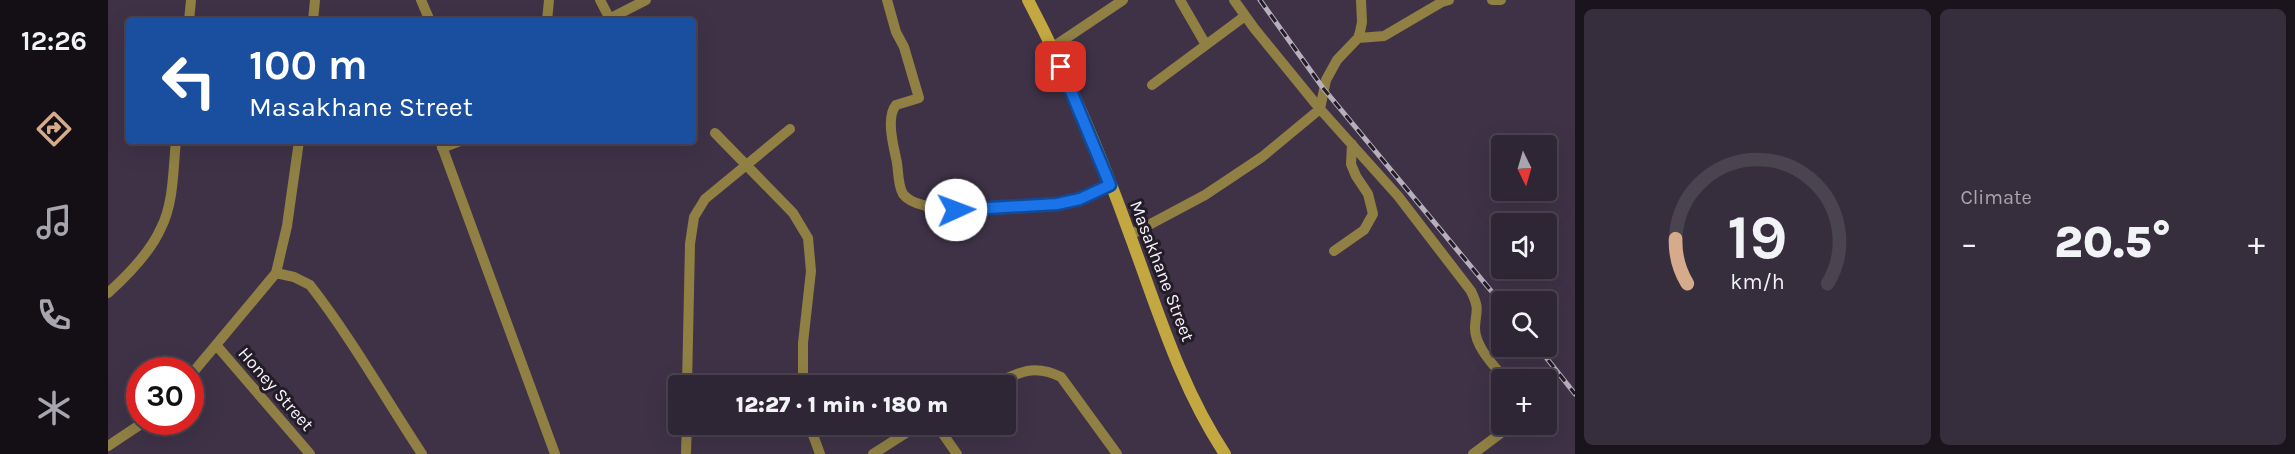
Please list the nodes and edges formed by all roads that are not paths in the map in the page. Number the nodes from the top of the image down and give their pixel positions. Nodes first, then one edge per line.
1 (191, 0) edge
2 (315, 0) edge
3 (421, 0) edge
4 (549, 0) edge
5 (600, 0) edge
6 (646, 0) edge
7 (887, 0) edge
8 (1028, 0) edge
9 (1123, 0) edge
10 (1180, 0) edge
11 (1234, 0) edge
12 (1361, 0) edge
13 (1449, 0) edge
14 (1492, 0) edge
15 (1501, 0) edge
16 (1245, 16) junction
17 (189, 18) edge
18 (313, 18) edge
19 (429, 18) edge
20 (547, 18) edge
21 (609, 18) edge
22 (614, 18) edge
23 (1358, 38) junction
24 (1206, 45) junction
25 (1053, 47) junction
26 (1152, 86) dead end
27 (1320, 109) junction
28 (790, 129) dead end
29 (715, 133) dead end
30 (176, 144) edge
31 (299, 144) edge
32 (441, 144) edge
33 (1352, 144) junction
34 (745, 166) junction
35 (1110, 185) junction
36 (1130, 235) junction
37 (1334, 251) dead end
38 (276, 273) junction
39 (108, 293) edge
40 (217, 346) junction
41 (204, 360) edge
42 (1498, 369) edge
43 (687, 375) edge
44 (803, 375) edge
45 (1016, 375) edge
46 (126, 434) edge
47 (686, 435) edge
48 (813, 435) edge
49 (903, 435) edge
50 (944, 435) edge
51 (1498, 435) edge
52 (108, 446) edge
53 (685, 453) edge
54 (310, 454) edge
55 (422, 454) edge
56 (555, 454) edge
57 (820, 454) edge
58 (873, 454) edge
59 (957, 454) edge
60 (1117, 454) edge
61 (1225, 454) edge
62 (1473, 454) edge

1 - 17 street
2 - 18 street
3 - 19 street
4 - 20 street
5 - 21 street
6 - 22 street
7 - 35 street
8 - 25 street, Masakhane Street
9 - 25 street
10 - 24 street
11 - 16 street
12 - 23 street
13 - 23 street
14 - 15 street
16 - 24 street
16 - 27 street
23 - 27 street
24 - 26 street
25 - 35 street, Masakhane Street
27 - 33 street
27 - 36 street
28 - 34 street
29 - 34 street
30 - 39 street
31 - 38 street
32 - 56 street
33 - 37 street
33 - 42 street
34 - 43 street
34 - 44 street
35 - 36 street, Masakhane Street
36 - 61 street, Masakhane Street
38 - 40 street
38 - 55 street
40 - 41 street
40 - 54 street, Honey Street
45 - 60 street
46 - 52 street
47 - 53 street
48 - 57 street
49 - 58 street
50 - 59 street
51 - 62 street

